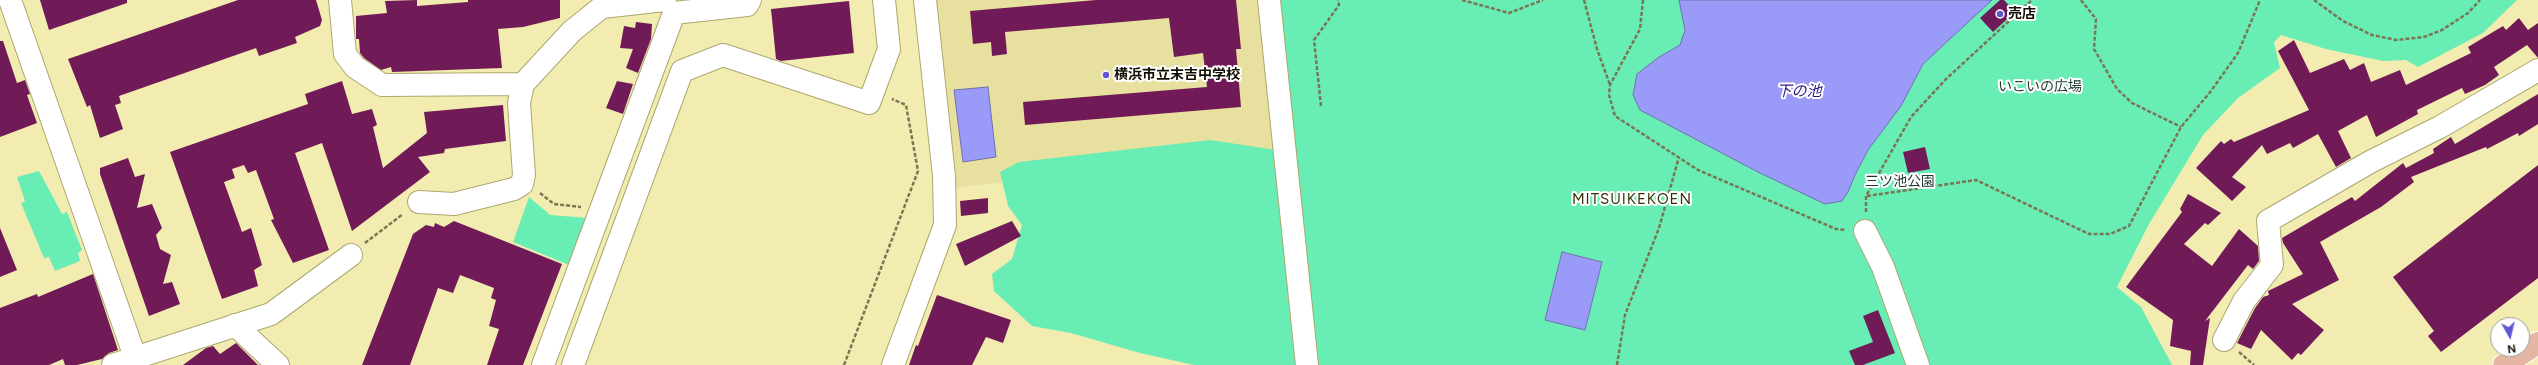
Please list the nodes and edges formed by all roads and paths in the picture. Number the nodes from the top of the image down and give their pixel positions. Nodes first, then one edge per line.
1 (10, 0) edge
2 (340, 0) edge
3 (665, 0) edge
4 (750, 0) edge
5 (884, 0) edge
6 (924, 0) edge
7 (1269, 0) edge
8 (1338, 0) edge
9 (1462, 0) edge
10 (1543, 0) edge
11 (1584, 0) edge
12 (1644, 0) edge
13 (2032, 0) edge
14 (2081, 0) edge
15 (2260, 0) edge
16 (2314, 0) edge
17 (2480, 0) edge
18 (2538, 70) edge
19 (523, 84) junction
20 (1610, 85) junction
21 (873, 92) junction
22 (1321, 106) dead end
23 (2181, 127) junction
24 (1679, 157) junction
25 (538, 192) dead end
26 (1866, 196) junction
27 (419, 202) joint
28 (583, 207) dead end
29 (1865, 231) junction
30 (350, 254) joint
31 (235, 325) junction
32 (2224, 340) dead end
33 (2538, 342) edge
34 (135, 357) junction
35 (113, 365) edge
36 (278, 365) edge
37 (543, 365) edge
38 (573, 365) edge
39 (844, 365) edge
40 (893, 365) edge
41 (1307, 365) edge
42 (1617, 365) edge
43 (1918, 365) edge
44 (2504, 365) edge

1 - 34 street
2 - 19 street
3 - 19 street
4 - 37 street
5 - 21 street
6 - 40 street
7 - 41 street
8 - 22 path
9 - 10 path
11 - 20 path
12 - 20 path
13 - 26 path
14 - 23 path
15 - 23 path
16 - 17 path
18 - 32 street
19 - 27 street
20 - 24 path
21 - 38 street
21 - 39 path
23 - 26 path
24 - 29 path
24 - 42 path
25 - 28 path
26 - 29 path
27 - 30 path
29 - 43 street
30 - 31 street
31 - 34 street
31 - 36 street
33 - 44 main road
34 - 35 street

